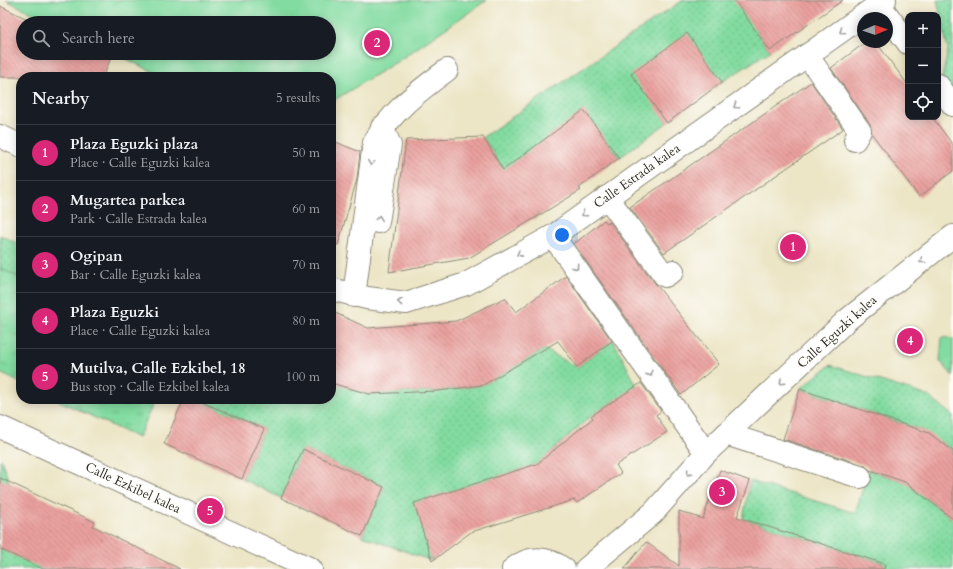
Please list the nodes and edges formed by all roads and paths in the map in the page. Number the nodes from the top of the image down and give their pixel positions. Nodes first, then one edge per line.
1 (882, 2) edge
2 (905, 38) edge
3 (807, 55) junction
4 (447, 70) dead end
5 (941, 89) edge
6 (953, 105) edge
7 (0, 136) edge
8 (855, 140) dead end
9 (16, 144) edge
10 (607, 197) junction
11 (553, 236) junction
12 (953, 236) edge
13 (673, 271) dead end
14 (336, 290) edge
15 (360, 297) junction
16 (0, 427) edge
17 (726, 434) junction
18 (706, 453) junction
19 (860, 477) dead end
20 (311, 569) edge
21 (513, 569) edge
22 (564, 569) edge
23 (586, 569) edge

1 - 2 street
1 -> 3 street, Calle Estrada kalea
3 - 8 street
3 -> 10 street, Calle Estrada kalea
4 - 15 street
5 - 6 street
7 - 9 street
10 -> 11 street, Calle Estrada kalea
10 - 13 street
11 -> 15 street, Calle Estrada kalea
11 -> 18 street
12 -> 17 street, Calle Eguzki kalea
14 - 15 street, Calle Estrada kalea
16 - 20 street, Calle Ezkibel kalea
17 - 18 street, Calle Eguzki kalea
17 - 19 street
18 -> 23 street, Calle Eguzki kalea
21 - 22 street

